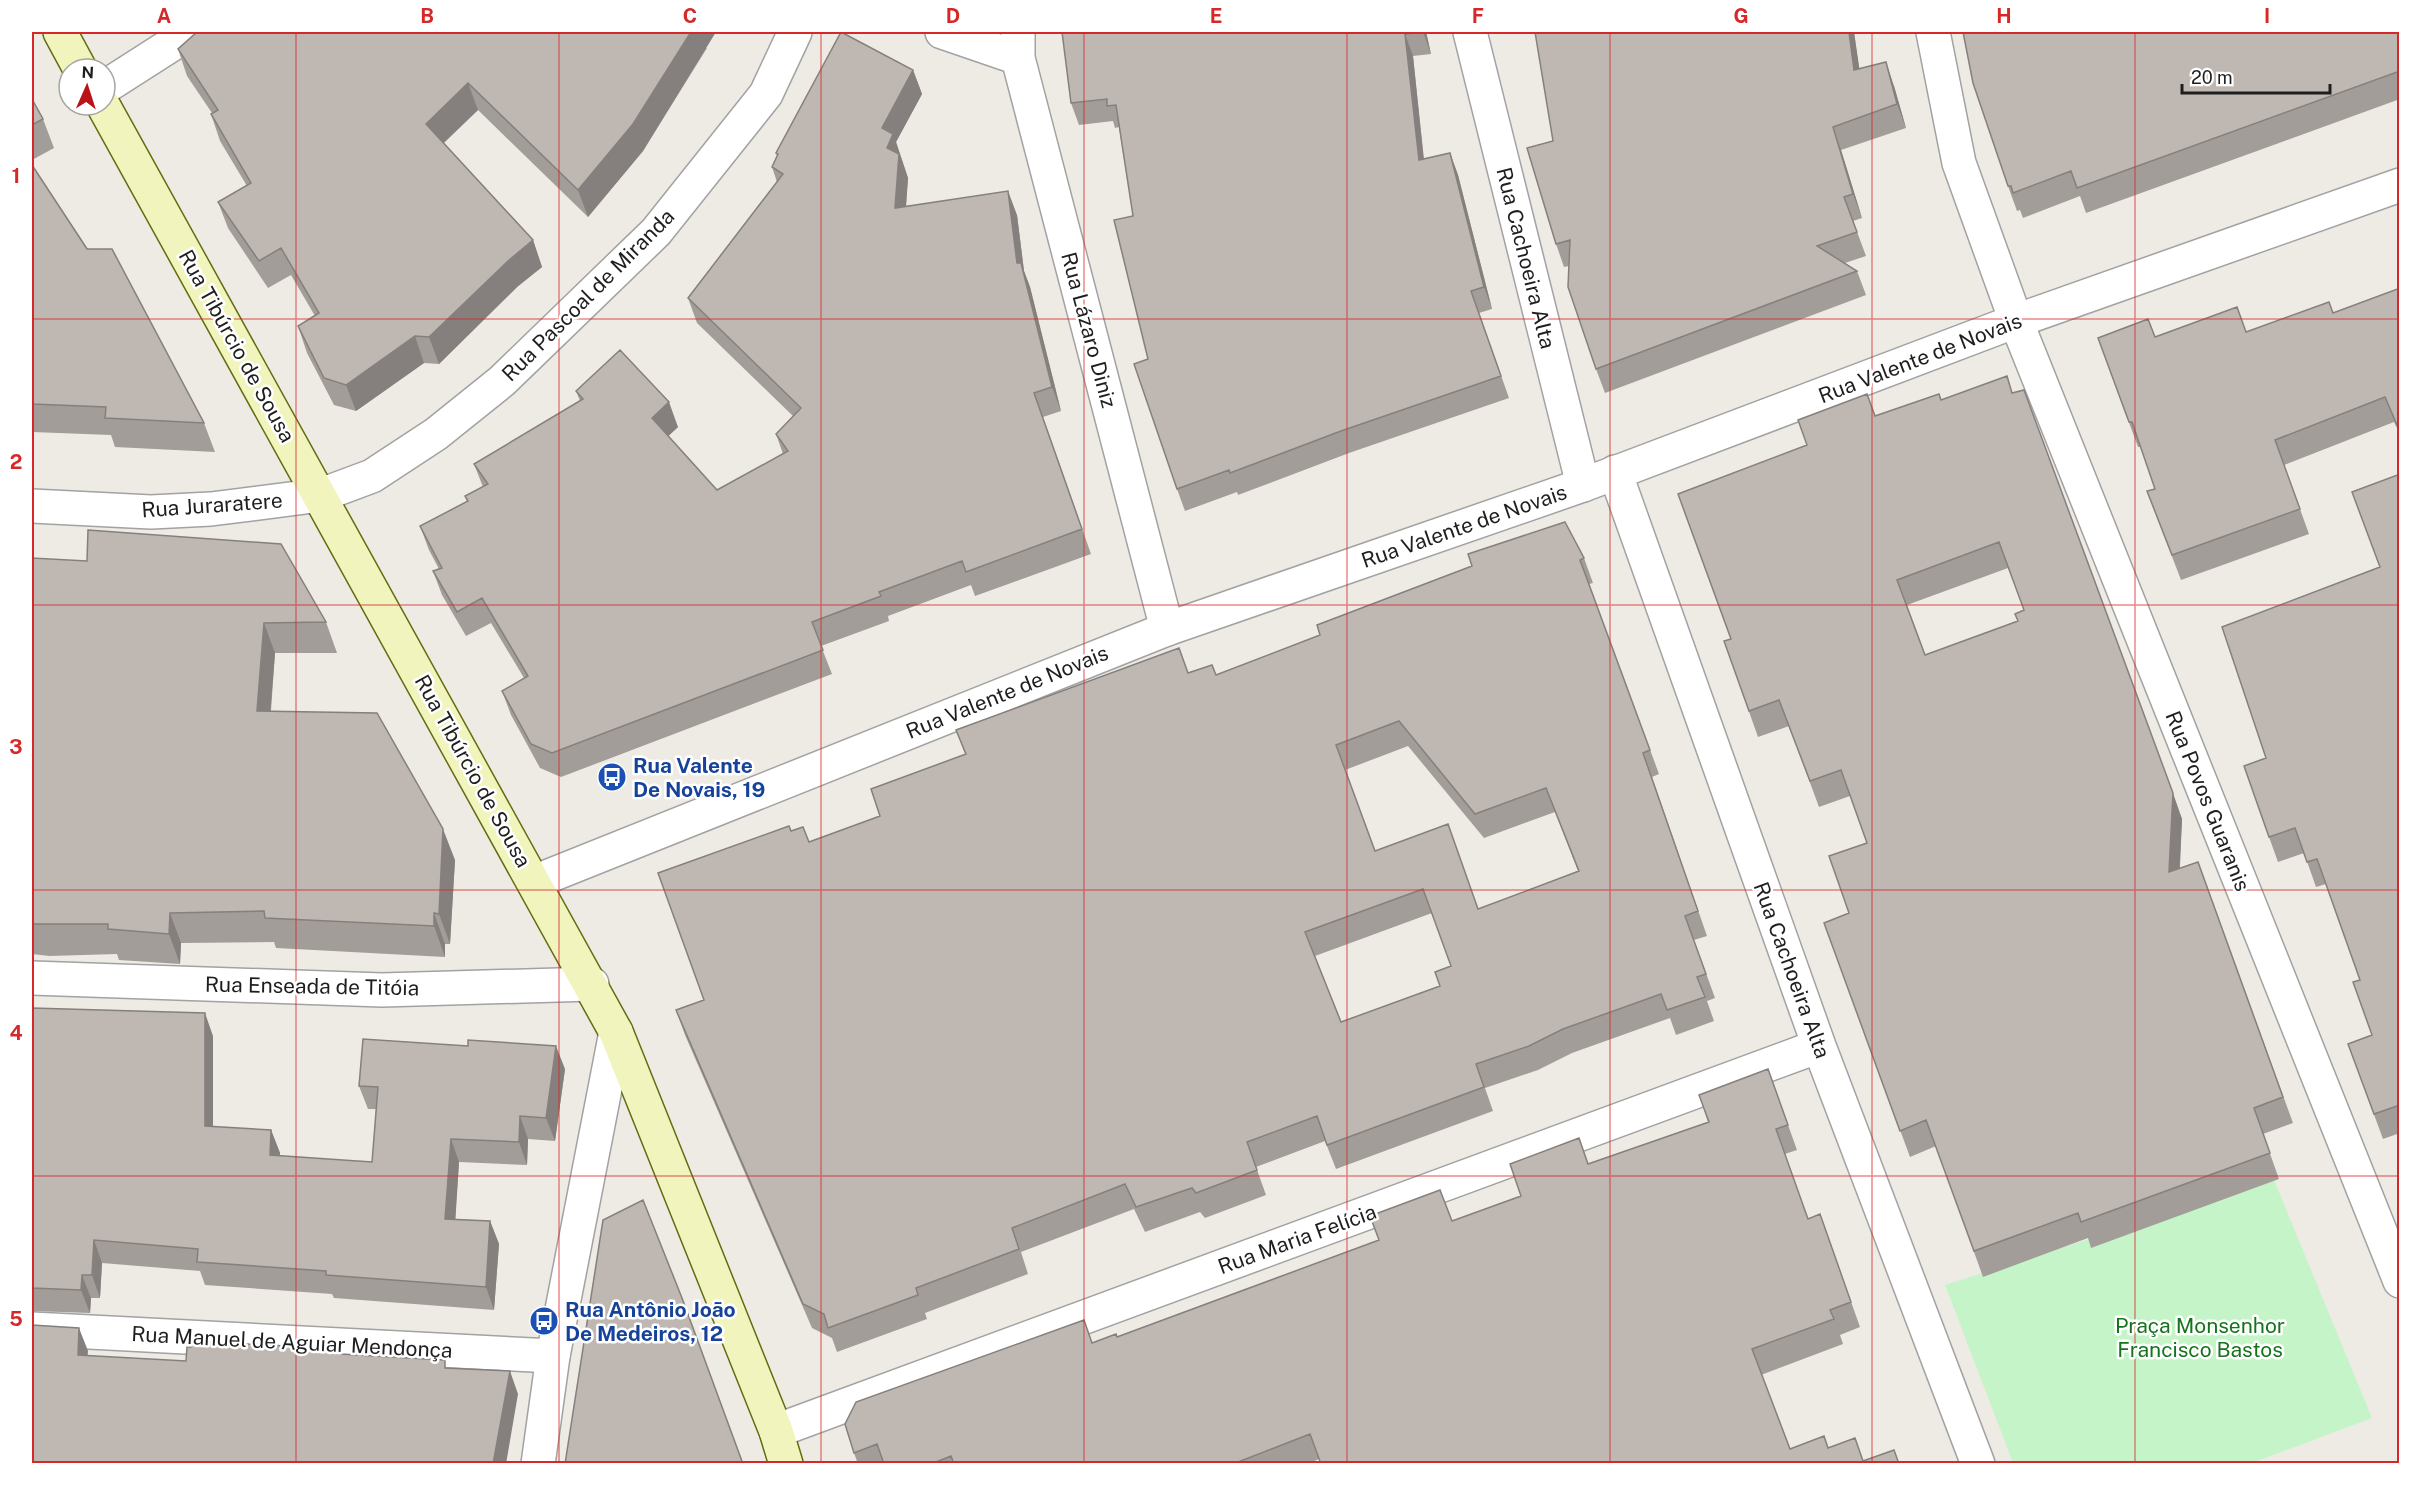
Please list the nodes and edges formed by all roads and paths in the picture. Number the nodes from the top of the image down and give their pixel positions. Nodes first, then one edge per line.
1 (60, 32) edge
2 (191, 32) edge
3 (795, 32) edge
4 (942, 32) edge
5 (1470, 32) edge
6 (1933, 32) edge
7 (1018, 45) edge
8 (74, 57) edge
9 (117, 79) edge
10 (110, 117) edge
11 (2400, 185) edge
12 (2016, 321) junction
13 (1615, 472) junction
14 (1583, 485) junction
15 (321, 495) junction
16 (32, 506) edge
17 (1167, 628) junction
18 (534, 882) junction
19 (32, 978) edge
20 (592, 984) junction
21 (616, 1032) junction
22 (1819, 1047) junction
23 (2400, 1281) edge
24 (32, 1329) edge
25 (553, 1356) junction
26 (776, 1431) junction
27 (538, 1464) edge
28 (786, 1464) edge
29 (1978, 1464) edge

1 - 8 main road
2 - 9 street
3 - 15 street, Rua Pascoal de Miranda
4 - 7 street
5 - 14 street, Rua Cachoeira Alta
6 - 12 street, Rua Povos Guaranis
7 - 17 street, Rua Lázaro Diniz
10 - 15 main road, Rua Tibúrcio de Sousa
11 - 12 street, Rua Valente de Novais
12 - 13 street, Rua Valente de Novais
12 - 23 street, Rua Povos Guaranis
13 - 14 street, Rua Valente de Novais
13 - 22 street, Rua Cachoeira Alta
14 - 17 street, Rua Valente de Novais
15 - 16 street, Rua Juraratere
15 - 18 main road, Rua Tibúrcio de Sousa
17 - 18 street, Rua Valente de Novais
18 - 20 main road, Rua Tibúrcio de Sousa
19 - 20 street, Rua Enseada de Titóia
20 - 21 main road, Rua Tibúrcio de Sousa
21 - 25 street
21 - 26 main road, Rua Tibúrcio de Sousa
22 - 26 street, Rua Maria Felícia
22 - 29 street, Rua Cachoeira Alta
24 - 25 street, Rua Manuel de Aguiar Mendonça
25 - 27 street
26 - 28 main road, Rua Tibúrcio de Sousa

